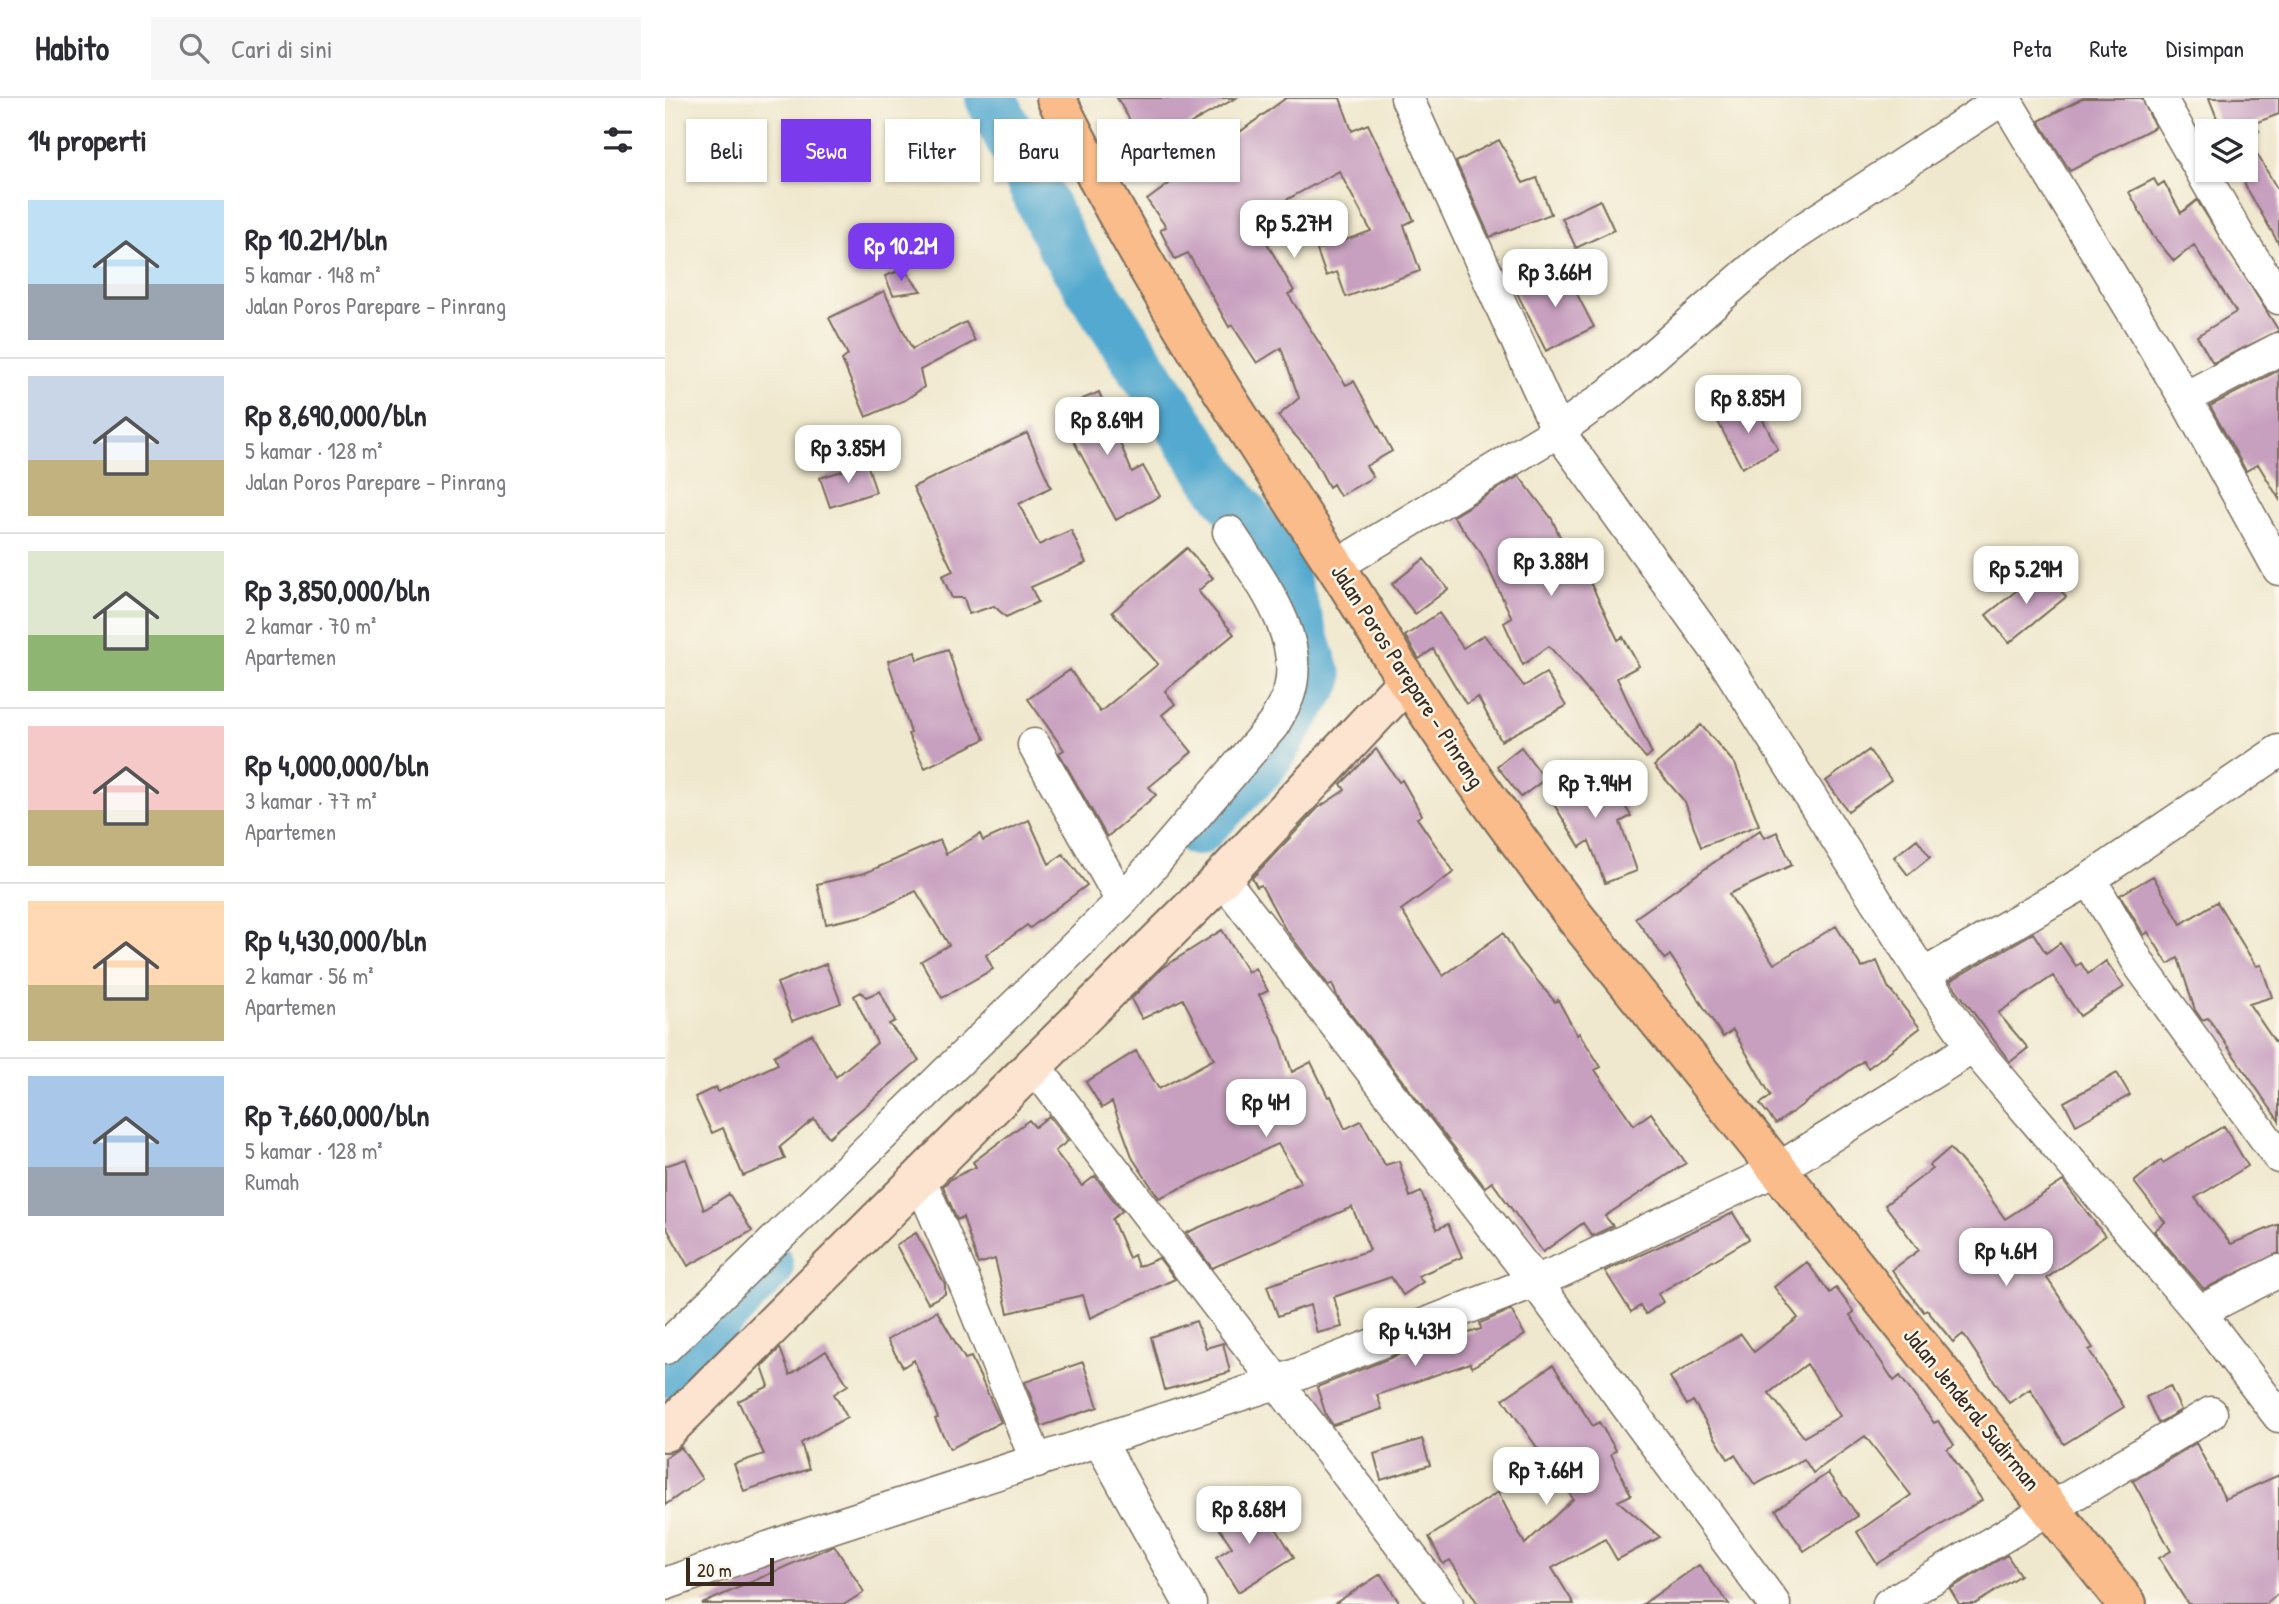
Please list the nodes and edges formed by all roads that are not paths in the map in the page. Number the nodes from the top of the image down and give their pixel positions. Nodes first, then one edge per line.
1 (1056, 98) edge
2 (1407, 98) edge
3 (2004, 98) edge
4 (2160, 98) edge
5 (2279, 298) edge
6 (2279, 349) edge
7 (2185, 398) junction
8 (1558, 431) junction
9 (1229, 532) dead end
10 (1336, 566) junction
11 (2279, 569) edge
12 (1407, 681) junction
13 (1034, 745) dead end
14 (2279, 751) edge
15 (1222, 878) junction
16 (2090, 878) junction
17 (1122, 901) junction
18 (1923, 975) junction
19 (1973, 1046) junction
20 (1035, 1067) junction
21 (2279, 1157) edge
22 (1779, 1169) junction
23 (919, 1181) junction
24 (1816, 1216) joint
25 (2279, 1271) edge
26 (1534, 1280) junction
27 (2199, 1312) junction
28 (665, 1348) edge
29 (1276, 1383) junction
30 (2211, 1413) dead end
31 (2279, 1416) edge
32 (665, 1432) edge
33 (1100, 1442) junction
34 (1037, 1462) junction
35 (2052, 1508) junction
36 (665, 1584) edge
37 (1190, 1604) edge
38 (1447, 1604) edge
39 (1775, 1604) edge
40 (1889, 1604) edge
41 (2127, 1604) edge

1 - 10 highway, Jalan Poros Parepare - Pinrang
2 - 8 street
3 - 7 street
3 - 8 street
4 - 5 street
6 - 7 street
7 - 11 street
8 - 10 street
8 - 18 street
9 - 17 street
10 - 12 highway, Jalan Poros Parepare - Pinrang
12 - 15 street
12 - 22 highway, Jalan Poros Parepare - Pinrang
13 - 17 street
14 - 16 street
15 - 20 street
15 - 26 street
16 - 18 street
16 - 21 street
17 - 28 street
18 - 19 street
19 - 22 street
19 - 27 street
20 - 23 street
20 - 29 street
22 - 24 highway, Jalan Poros Parepare - Pinrang
22 - 26 street
23 - 32 street
23 - 34 street
24 - 35 highway, Jalan Jenderal Sudirman
25 - 27 street
26 - 29 street
26 - 39 street
27 - 31 street
29 - 33 street
29 - 38 street
30 - 35 street
33 - 34 street
33 - 37 street
34 - 36 street
35 - 40 street
35 - 41 highway, Jalan Jenderal Sudirman

